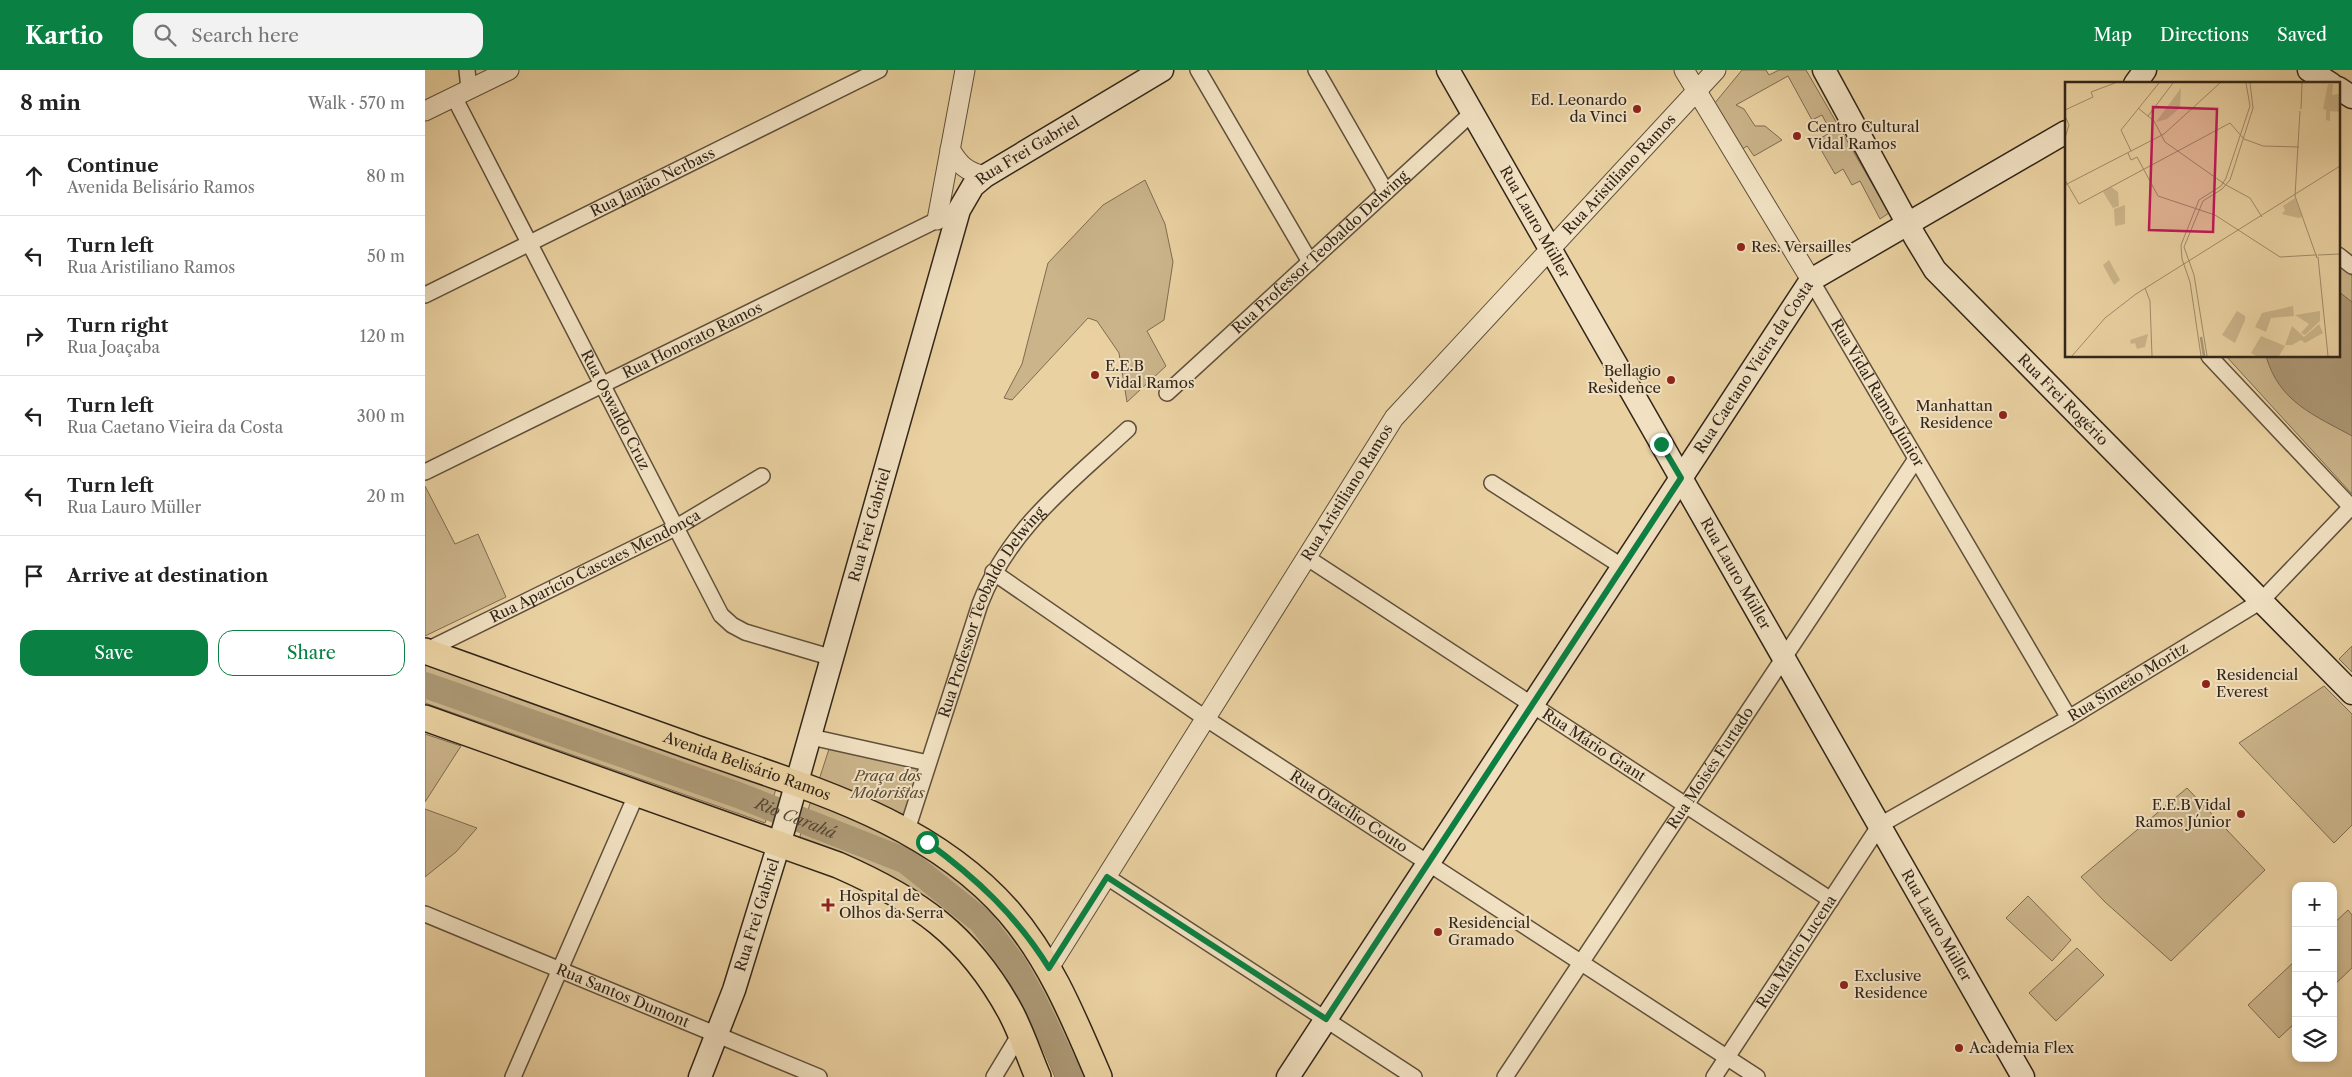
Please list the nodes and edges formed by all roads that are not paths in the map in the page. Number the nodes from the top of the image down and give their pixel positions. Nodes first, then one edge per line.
1 (467, 70) edge
2 (509, 70) edge
3 (879, 70) edge
4 (965, 70) edge
5 (1162, 70) edge
6 (1198, 70) edge
7 (1316, 70) edge
8 (1448, 70) edge
9 (1684, 70) edge
10 (1716, 70) edge
11 (1824, 70) edge
12 (2145, 70) edge
13 (2309, 70) edge
14 (2136, 82) edge
15 (2328, 82) edge
16 (2339, 89) edge
17 (1697, 91) junction
18 (462, 93) junction
19 (2352, 97) edge
20 (425, 111) edge
21 (1472, 113) junction
22 (2065, 133) edge
23 (950, 149) junction
24 (985, 176) junction
25 (1387, 192) junction
26 (959, 210) junction
27 (937, 220) junction
28 (1908, 225) junction
29 (529, 243) junction
30 (1550, 249) junction
31 (2339, 256) edge
32 (1310, 262) junction
33 (2352, 266) edge
34 (1811, 280) junction
35 (425, 295) edge
36 (2211, 358) edge
37 (602, 385) junction
38 (1167, 393) dead end
39 (1128, 429) dead end
40 (1916, 459) junction
41 (425, 472) edge
42 (762, 476) dead end
43 (1681, 478) junction
44 (1492, 483) dead end
45 (2351, 507) edge
46 (675, 528) junction
47 (1306, 557) junction
48 (1623, 567) junction
49 (993, 572) junction
50 (2261, 601) junction
51 (425, 651) edge
52 (833, 658) junction
53 (1784, 658) junction
54 (2352, 693) edge
55 (1532, 705) junction
56 (425, 718) edge
57 (1205, 718) junction
58 (2069, 718) junction
59 (811, 737) junction
60 (928, 763) junction
61 (796, 790) junction
62 (637, 793) junction
63 (1686, 805) junction
64 (1879, 825) junction
65 (907, 830) junction
66 (781, 838) junction
67 (1428, 863) junction
68 (1107, 877) junction
69 (1831, 900) junction
70 (425, 914) edge
71 (1581, 962) junction
72 (1049, 968) junction
73 (560, 970) junction
74 (1326, 1019) junction
75 (1020, 1034) junction
76 (718, 1035) junction
77 (1727, 1057) junction
78 (513, 1077) edge
79 (700, 1077) edge
80 (819, 1077) edge
81 (994, 1077) edge
82 (1038, 1077) edge
83 (1099, 1077) edge
84 (1288, 1077) edge
85 (1414, 1077) edge
86 (1505, 1077) edge
87 (1714, 1077) edge
88 (1757, 1077) edge
89 (2023, 1077) edge

1 - 18 street, Rua Oswaldo Cruz
2 - 18 street
3 - 29 street, Rua Janjão Nerbass
4 - 23 street
5 - 24 main road, Rua Frei Gabriel
6 - 32 street
7 - 25 street
8 - 21 main road, Rua Lauro Müller
9 - 17 street, Rua Vidal Ramos Júnior
10 - 17 street, Rua Aristiliano Ramos
11 - 28 main road, Rua Frei Rogério
12 - 14 main road
13 - 15 main road
16 - 19 main road
17 - 30 street, Rua Aristiliano Ramos
17 - 34 street, Rua Vidal Ramos Júnior
18 - 20 street
18 - 29 street, Rua Oswaldo Cruz
21 - 25 street, Rua Professor Teobaldo Delwing
21 - 30 main road, Rua Lauro Müller
22 - 28 main road, Rua Caetano Vieira da Costa
23 - 24 street
23 - 27 street
24 - 26 main road, Rua Frei Gabriel
25 - 32 street, Rua Professor Teobaldo Delwing
26 - 27 street, Rua Honorato Ramos
26 - 52 main road, Rua Frei Gabriel
27 - 37 street, Rua Honorato Ramos
28 - 34 main road, Rua Caetano Vieira da Costa
28 - 50 main road, Rua Frei Rogério
29 - 35 street, Rua Janjão Nerbass
29 - 37 street, Rua Oswaldo Cruz
30 - 43 main road, Rua Lauro Müller
30 - 47 street, Rua Aristiliano Ramos
31 - 33 street
32 - 38 street, Rua Professor Teobaldo Delwing
34 - 40 street, Rua Vidal Ramos Júnior
34 - 43 main road, Rua Caetano Vieira da Costa
36 - 45 street
37 - 41 street, Rua Honorato Ramos
37 - 46 street, Rua Oswaldo Cruz
39 - 49 street, Rua Professor Teobaldo Delwing
40 - 53 street, Rua Moisés Furtado
40 - 58 street, Rua Vidal Ramos Júnior
42 - 46 street, Rua Aparício Cascaes Mendonça
43 - 48 main road, Rua Caetano Vieira da Costa
43 - 53 main road, Rua Lauro Müller
44 - 48 street
45 - 50 street, Rua Simeão Moritz
46 - 51 street, Rua Aparício Cascaes Mendonça
46 - 52 street, Rua Oswaldo Cruz
47 - 55 street, Rua Mário Grant
47 - 57 street, Rua Aristiliano Ramos
48 - 55 main road, Rua Caetano Vieira da Costa
49 - 57 street, Rua Otacílio Couto
49 - 60 street, Rua Professor Teobaldo Delwing
50 - 54 main road, Rua Frei Rogério
50 - 58 street, Rua Simeão Moritz
51 - 61 main road, Avenida Belisário Ramos
52 - 59 main road, Rua Frei Gabriel
53 - 63 street, Rua Moisés Furtado
53 - 64 main road, Rua Lauro Müller
55 - 63 street, Rua Mário Grant
55 - 67 main road, Rua Caetano Vieira da Costa
56 - 62 main road
57 - 67 street, Rua Otacílio Couto
57 - 68 street, Rua Aristiliano Ramos
58 - 64 street, Rua Simeão Moritz
59 - 60 street
59 - 61 main road, Rua Frei Gabriel
60 - 65 street, Rua Professor Teobaldo Delwing
61 - 65 main road, Avenida Belisário Ramos
61 - 66 main road, Rua Frei Gabriel
62 - 66 main road
62 - 73 street
63 - 69 street, Rua Mário Grant
63 - 71 street, Rua Moisés Furtado
64 - 69 street, Rua Mário Lucena
64 - 89 main road, Rua Lauro Müller
65 - 72 main road, Avenida Belisário Ramos
66 - 75 main road
66 - 76 main road, Rua Frei Gabriel
67 - 71 street, Rua Otacílio Couto
67 - 74 main road, Rua Caetano Vieira da Costa
68 - 72 street, Rua Aristiliano Ramos
68 - 74 street
69 - 77 street, Rua Mário Lucena
70 - 73 street, Rua Santos Dumont
71 - 77 street, Rua Otacílio Couto
71 - 86 street, Rua Moisés Furtado
72 - 83 main road, Avenida Belisário Ramos
73 - 76 street, Rua Santos Dumont
73 - 78 street
74 - 84 main road, Rua Caetano Vieira da Costa
74 - 85 street
75 - 81 street
75 - 82 main road
76 - 79 main road, Rua Frei Gabriel
76 - 80 street, Rua Santos Dumont
77 - 87 street, Rua Mário Lucena
77 - 88 street, Rua Otacílio Couto

